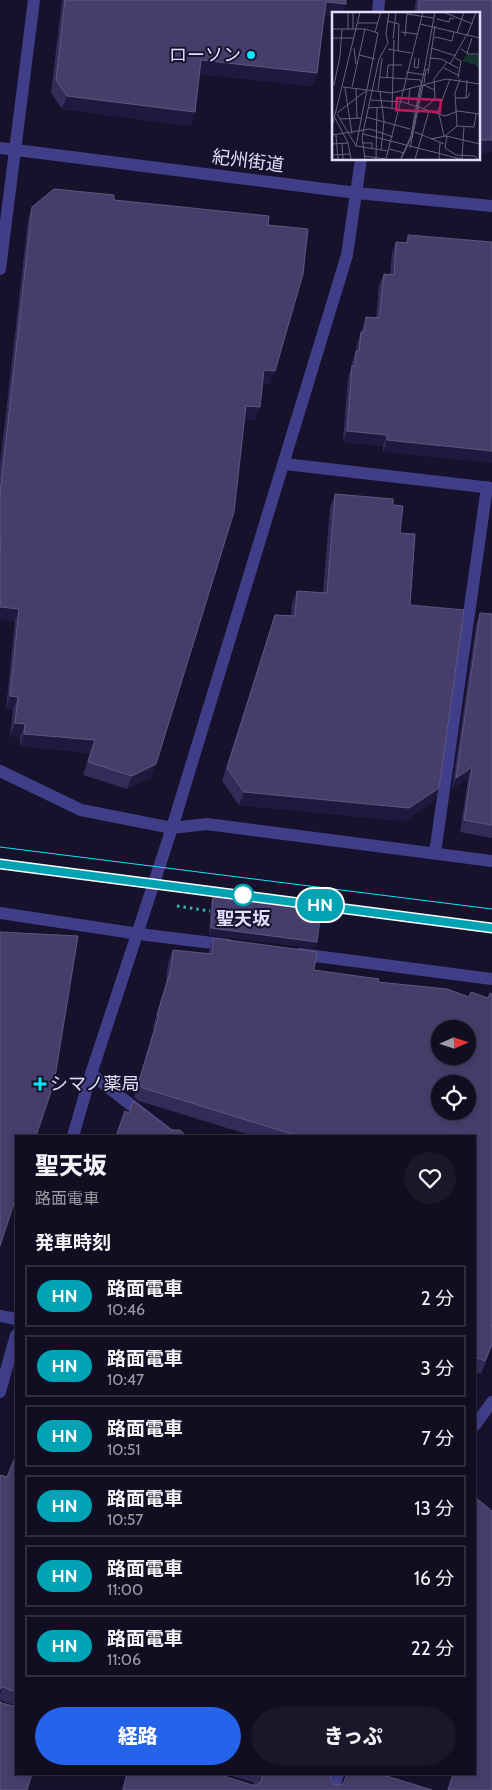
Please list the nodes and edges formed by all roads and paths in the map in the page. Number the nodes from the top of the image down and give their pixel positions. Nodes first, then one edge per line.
1 (34, 0) edge
2 (0, 148) edge
3 (17, 150) junction
4 (361, 160) edge
5 (357, 193) junction
6 (492, 206) edge
7 (0, 269) edge
8 (284, 464) junction
9 (489, 488) edge
10 (0, 771) edge
11 (172, 828) junction
12 (435, 853) junction
13 (492, 861) edge
14 (150, 901) junction
15 (210, 911) edge
16 (0, 914) edge
17 (139, 934) junction
18 (237, 946) edge
19 (286, 953) edge
20 (492, 979) edge
21 (91, 1074) junction
22 (73, 1135) edge
23 (170, 1135) edge
24 (0, 1316) edge
25 (15, 1319) edge
26 (15, 1339) edge
27 (0, 1392) edge
28 (492, 1402) edge
29 (476, 1424) edge
30 (338, 1775) edge
31 (333, 1790) edge

1 - 3 street
2 - 3 street, 紀州街道
3 - 5 street, 紀州街道
3 - 7 street
4 - 5 street
5 - 6 street, 紀州街道
5 - 8 street
8 - 9 street
8 - 11 street
9 - 12 street
10 - 11 street
11 - 12 street
11 - 14 street
12 - 13 street
14 - 15 path
14 - 17 street
16 - 17 street
17 - 18 street
17 - 21 street
19 - 20 street
21 - 22 street
21 - 23 street
24 - 25 street
26 - 27 street
28 - 29 street
30 - 31 street

